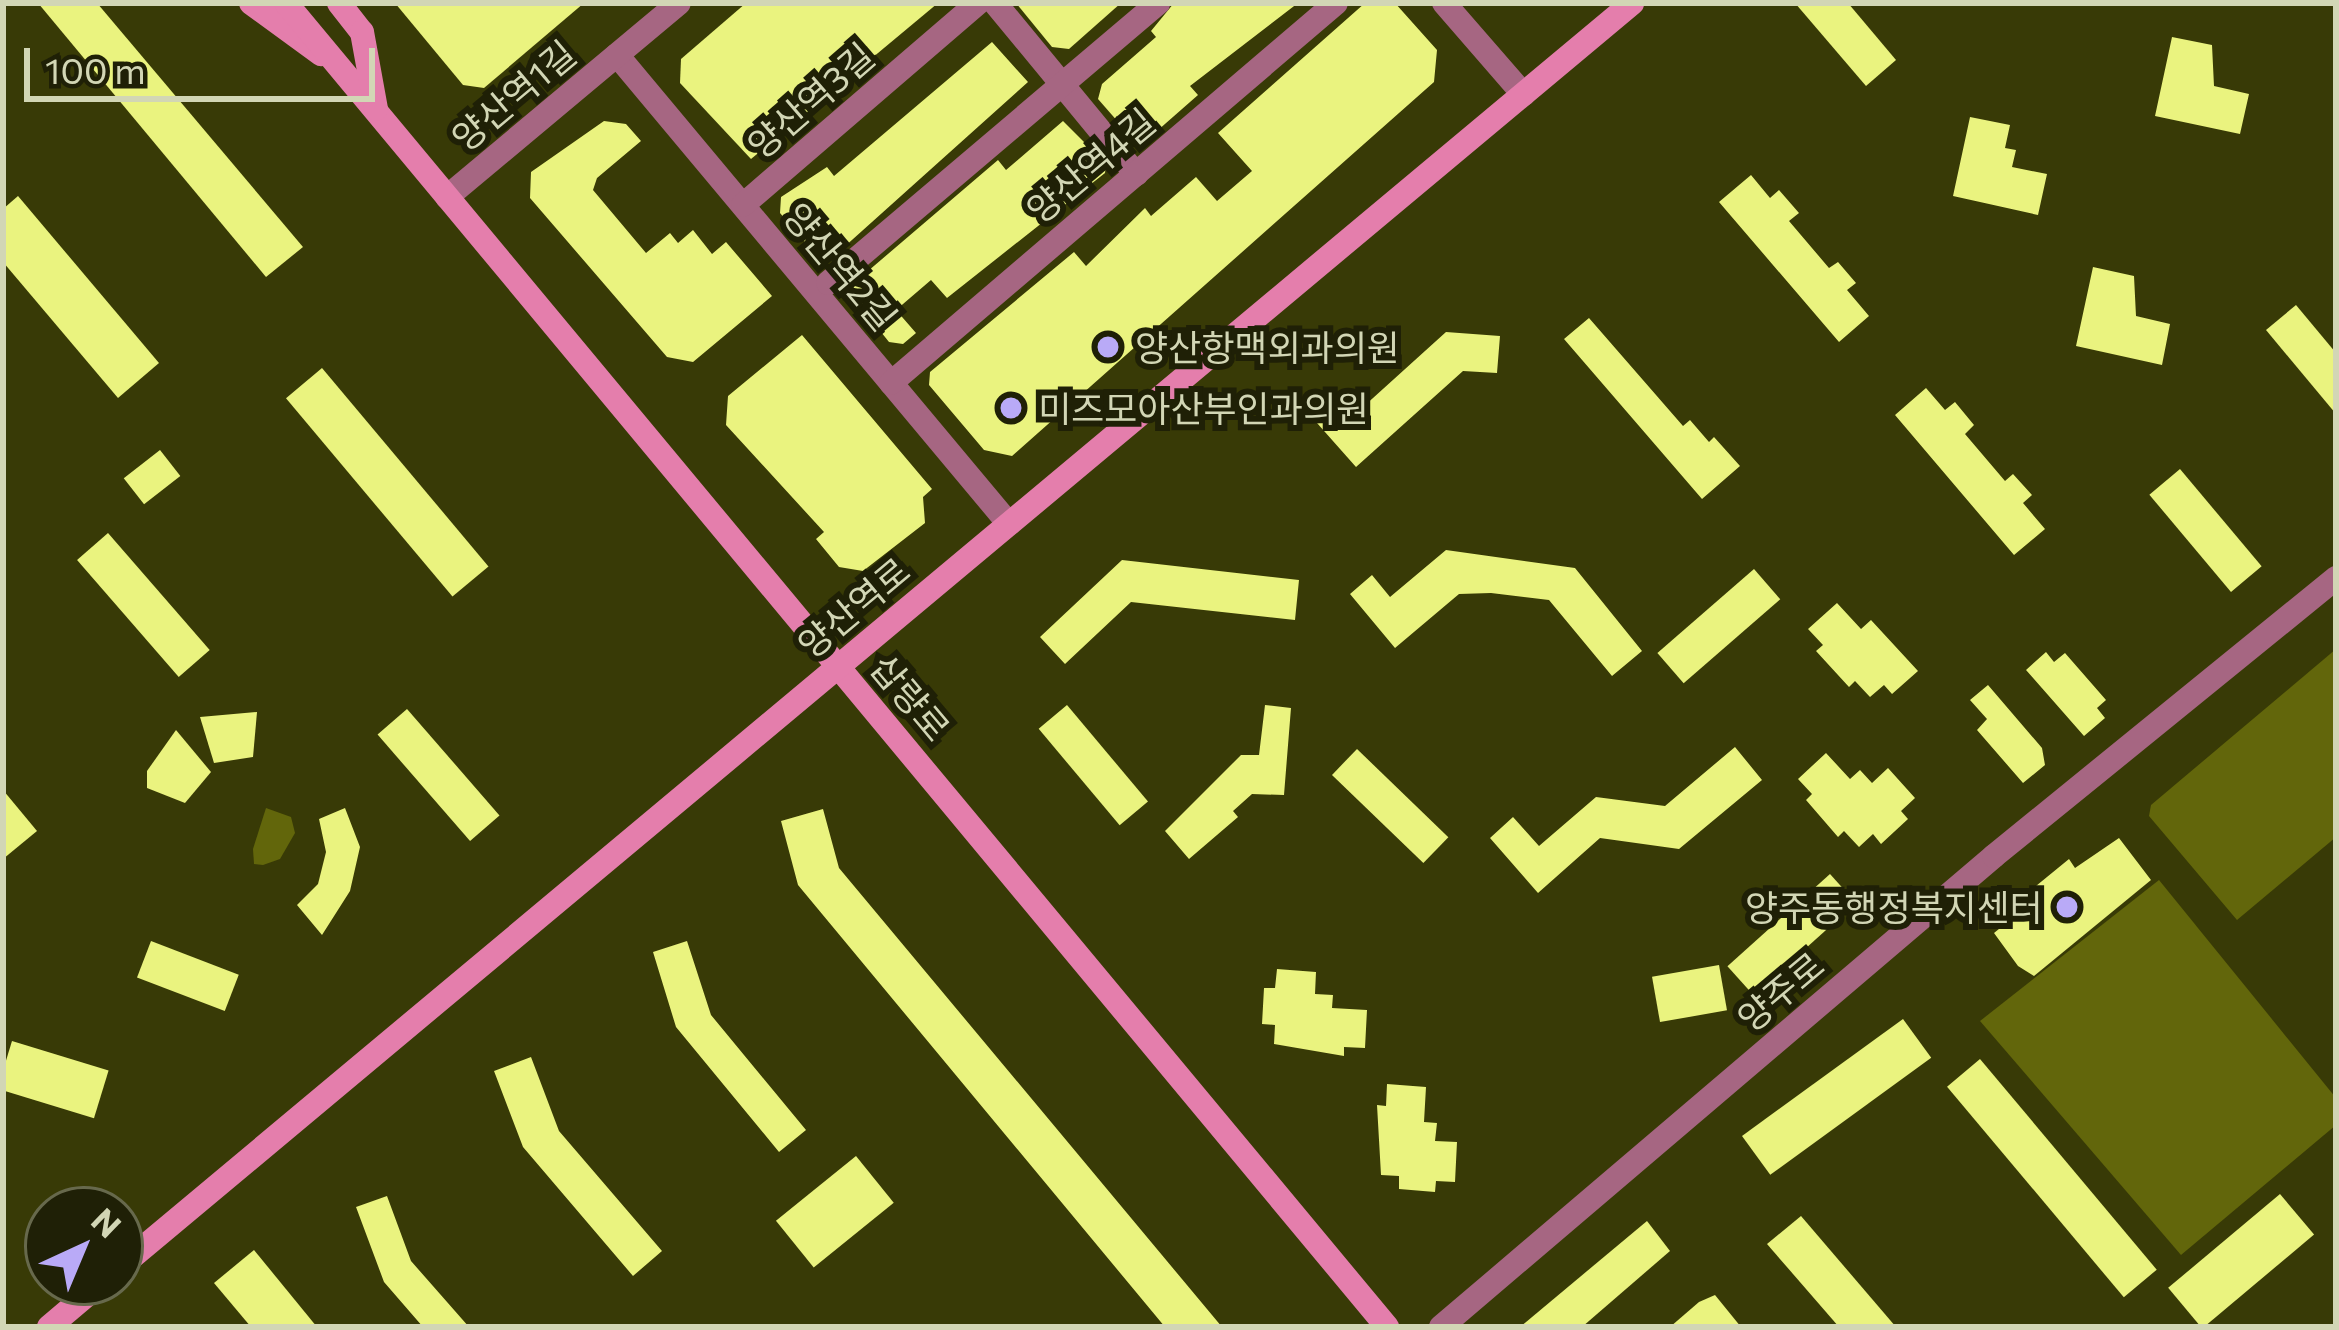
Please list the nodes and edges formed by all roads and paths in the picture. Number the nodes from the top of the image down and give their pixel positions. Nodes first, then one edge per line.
1 (251, 3) edge
2 (286, 3) edge
3 (339, 3) edge
4 (679, 3) edge
5 (978, 3) edge
6 (994, 3) edge
7 (1158, 3) edge
8 (1336, 3) edge
9 (1444, 3) edge
10 (1632, 3) edge
11 (617, 55) junction
12 (337, 63) junction
13 (1062, 85) junction
14 (1523, 94) junction
15 (376, 111) junction
16 (1136, 174) junction
17 (447, 196) junction
18 (743, 206) junction
19 (828, 283) dead end
20 (891, 382) junction
21 (1009, 524) junction
22 (2336, 578) edge
23 (838, 666) junction
24 (144, 1247) edge
25 (74, 1306) edge
26 (49, 1327) edge
27 (1387, 1327) edge
28 (1441, 1327) edge

1 - 12 street
2 - 12 street, 삽량로
3 - 15 street
4 - 11 street, 양산역1길
5 - 18 street, 양산역3길
6 - 13 street
7 - 13 street
8 - 16 street, 양산역4길
9 - 14 street
10 - 14 street, 양산역로
11 - 17 street, 양산역1길
11 - 18 street, 양산역2길
12 - 15 street, 삽량로
13 - 16 street
13 - 19 street
14 - 21 street, 양산역로
15 - 17 street, 삽량로
16 - 20 street, 양산역4길
17 - 23 street, 삽량로
18 - 20 street, 양산역2길
20 - 21 street, 양산역2길
21 - 23 street, 양산역로
22 - 28 street, 양주로
23 - 24 street, 양산역로
23 - 27 street, 삽량로
25 - 26 street

